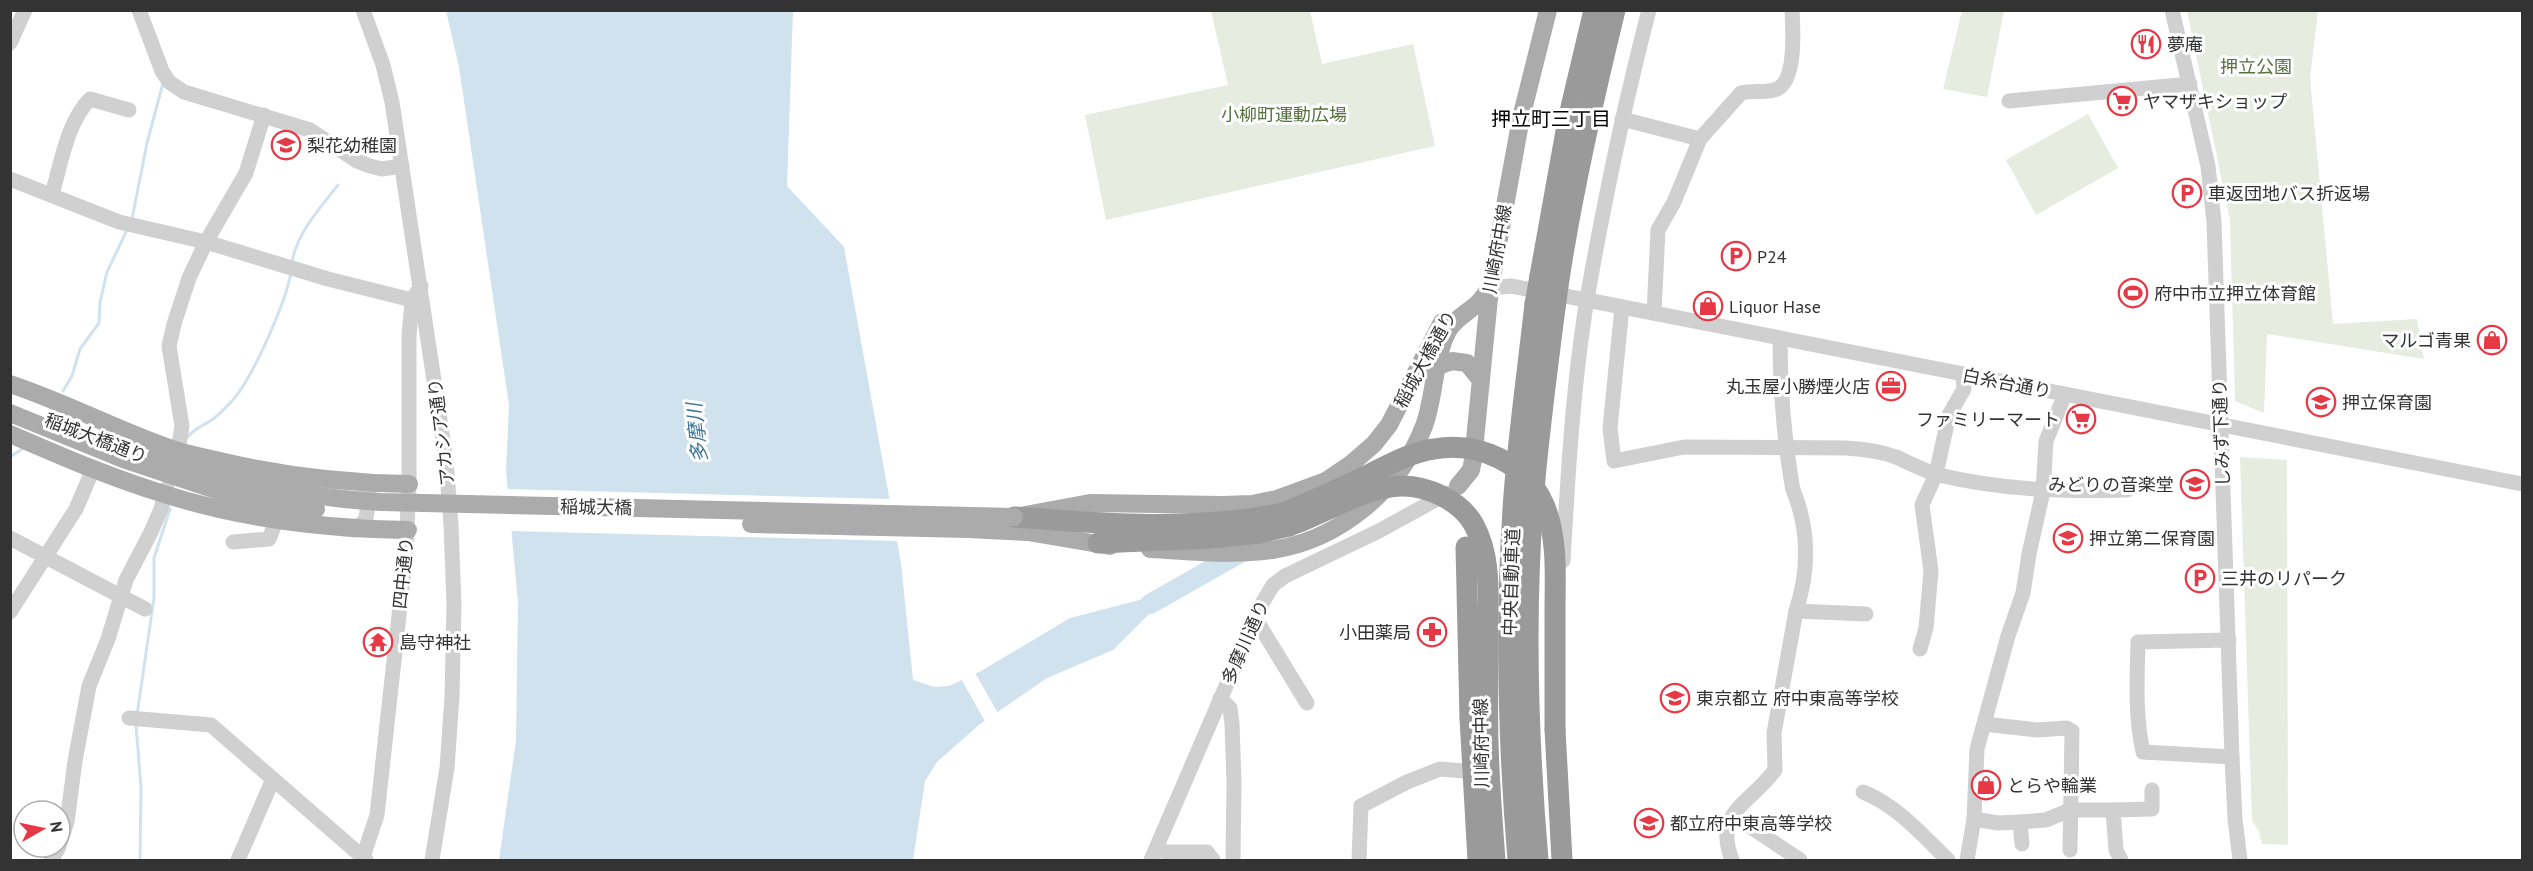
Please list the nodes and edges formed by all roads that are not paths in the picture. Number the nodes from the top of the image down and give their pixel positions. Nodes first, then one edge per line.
1 (25, 10) edge
2 (139, 10) edge
3 (363, 10) edge
4 (1548, 10) edge
5 (1594, 10) edge
6 (1615, 10) edge
7 (1648, 10) edge
8 (1792, 10) edge
9 (2172, 10) edge
10 (10, 43) edge
11 (2190, 84) junction
12 (2010, 101) dead end
13 (129, 110) dead end
14 (264, 115) junction
15 (1622, 119) junction
16 (1700, 139) junction
17 (402, 166) junction
18 (10, 179) edge
19 (52, 194) junction
20 (206, 242) junction
21 (1549, 278) junction
22 (421, 285) junction
23 (1490, 288) junction
24 (412, 300) junction
25 (1587, 300) junction
26 (1545, 306) junction
27 (1622, 307) junction
28 (1654, 313) junction
29 (1780, 338) junction
30 (1438, 366) junction
31 (1963, 374) junction
32 (1480, 379) junction
33 (10, 384) edge
34 (2065, 394) junction
35 (10, 396) edge
36 (10, 404) edge
37 (10, 414) edge
38 (10, 422) edge
39 (2221, 425) junction
40 (10, 434) edge
41 (1788, 449) junction
42 (93, 469) junction
43 (176, 473) junction
44 (1936, 474) junction
45 (364, 483) junction
46 (410, 484) junction
47 (2523, 484) edge
48 (1458, 486) junction
49 (2127, 490) dead end
50 (2043, 491) junction
51 (276, 521) junction
52 (1013, 524) junction
53 (355, 530) junction
54 (408, 530) junction
55 (10, 538) edge
56 (233, 543) dead end
57 (1098, 543) junction
58 (1466, 547) junction
59 (47, 557) junction
60 (120, 597) junction
61 (145, 609) dead end
62 (1796, 611) junction
63 (10, 612) edge
64 (1866, 614) dead end
65 (1255, 618) junction
66 (2229, 640) junction
67 (1920, 649) dead end
68 (1220, 698) junction
69 (1307, 703) dead end
70 (135, 718) dead end
71 (1984, 724) junction
72 (2232, 757) junction
73 (1464, 771) junction
74 (273, 779) junction
75 (2152, 790) dead end
76 (1863, 792) dead end
77 (70, 799) edge
78 (2070, 810) junction
79 (2113, 810) junction
80 (1733, 815) junction
81 (1974, 819) junction
82 (2020, 822) junction
83 (2022, 844) dead end
84 (2070, 850) dead end
85 (1154, 855) edge
86 (1480, 856) edge
87 (363, 860) edge
88 (238, 861) edge
89 (432, 861) edge
90 (1213, 861) edge
91 (1233, 861) edge
92 (1359, 861) edge
93 (1518, 861) edge
94 (1538, 861) edge
95 (1562, 861) edge
96 (1568, 861) edge
97 (1732, 861) edge
98 (1800, 861) edge
99 (1948, 861) edge
100 (1967, 861) edge
101 (2121, 861) edge
102 (2240, 861) edge

1 - 10 street
2 - 14 street
3 - 17 street, アカシア通り
4 - 23 main road, 川崎府中線
5 - 21 highway
6 - 21 highway
7 - 15 street
8 - 16 street
9 - 11 street, しみず下通り
11 - 12 street
11 - 39 street, しみず下通り
13 - 19 street
14 - 17 street
14 - 20 street
15 - 16 street
15 - 25 street
16 - 28 street
17 - 22 street, アカシア通り
18 - 19 street
19 - 20 street
20 - 24 street
20 - 43 street
21 - 26 highway, bridge
22 - 24 street, 四中通り
22 - 89 street, アカシア通り
23 - 25 street, 白糸台通り
23 - 30 main road, 稲城大橋通り
23 - 32 main road, 川崎府中線
23 - 52 main road, 稲城大橋通り
24 - 46 street, 四中通り
25 - 27 street, 白糸台通り
25 - 96 street
26 - 93 highway, 中央自動車道
26 - 94 highway, 中央自動車道
27 - 28 street, 白糸台通り
27 - 41 street
28 - 29 street, 白糸台通り
29 - 31 street, 白糸台通り
29 - 41 street
30 - 32 main road
30 - 57 main road, 稲城大橋通り
31 - 34 street, 白糸台通り
31 - 44 street
32 - 48 main road, 川崎府中線
33 - 43 main road
34 - 39 street, 白糸台通り
34 - 50 street
35 - 43 main road
36 - 43 main road, 稲城大橋通り
37 - 43 main road, 稲城大橋通り
38 - 43 main road
39 - 47 street, 白糸台通り
39 - 66 street, しみず下通り
40 - 42 main road
41 - 44 street
41 - 62 street
42 - 43 main road
42 - 59 street
43 - 45 main road
43 - 51 main road
43 - 52 main road, 稲城大橋, bridge
43 - 52 main road, 稲城大橋, bridge
43 - 60 street
44 - 50 street
44 - 67 street
45 - 46 main road
45 - 53 street
46 - 54 street, 四中通り
48 - 58 main road, 川崎府中線
48 - 65 street, 多摩川通り
48 - 86 main road, 川崎府中線
49 - 50 street
50 - 71 street
51 - 53 main road
51 - 56 street
52 - 57 main road, 稲城大橋通り
52 - 95 highway, bridge
53 - 54 main road
54 - 87 street, 四中通り
55 - 59 street
57 - 86 highway, bridge
58 - 73 main road, 川崎府中線
58 - 86 highway, bridge
59 - 60 street
59 - 63 street
60 - 61 street
60 - 77 street
62 - 64 street
62 - 80 street
65 - 68 street, 多摩川通り
65 - 69 street
66 - 72 street, しみず下通り
66 - 72 street
68 - 85 street, 多摩川通り
68 - 91 street
70 - 74 street
71 - 78 street
71 - 81 street
72 - 102 street, しみず下通り
73 - 86 main road, 川崎府中線
73 - 92 street
74 - 87 street
74 - 88 street
75 - 79 street
76 - 99 street
78 - 79 street
78 - 82 street
78 - 84 street
79 - 101 street
80 - 97 street
80 - 98 street
81 - 82 street
81 - 100 street
82 - 83 street
85 - 90 street

